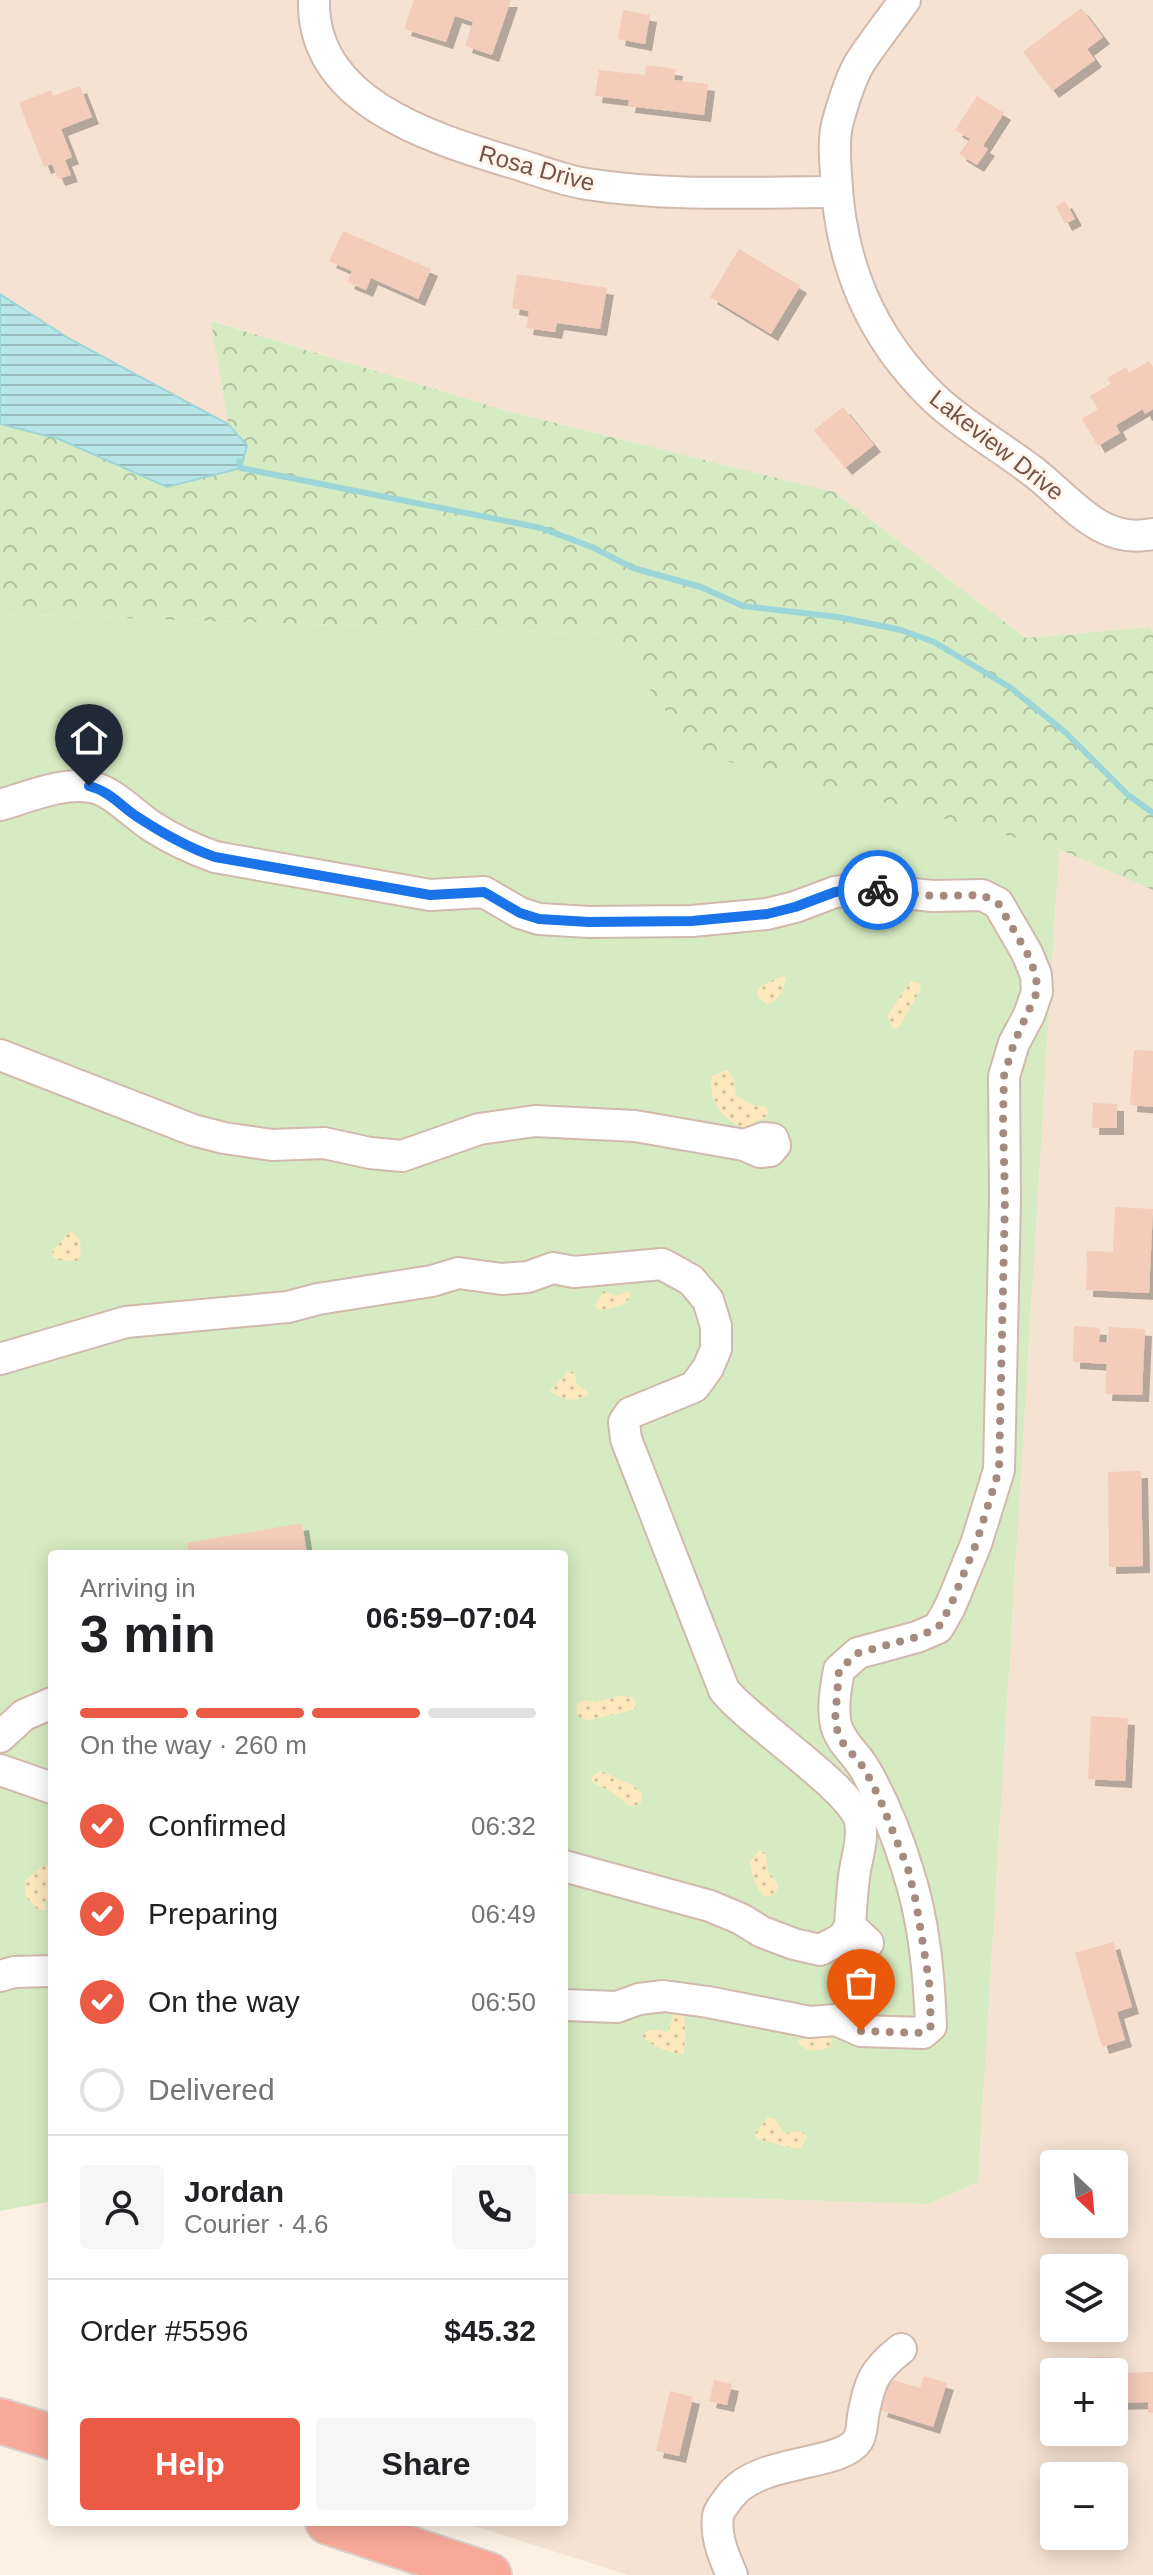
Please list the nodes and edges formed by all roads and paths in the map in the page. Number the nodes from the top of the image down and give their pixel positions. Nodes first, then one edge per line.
1 (314, 0) edge
2 (905, 0) edge
3 (837, 192) junction
4 (1153, 534) edge
5 (0, 805) edge
6 (0, 1055) edge
7 (744, 1145) dead end
8 (0, 1359) edge
9 (48, 1705) edge
10 (0, 1737) edge
11 (0, 1770) edge
12 (48, 1787) edge
13 (568, 1867) edge
14 (48, 1971) edge
15 (0, 1976) edge
16 (568, 2005) edge
17 (901, 2349) dead end
18 (0, 2421) edge
19 (48, 2436) edge
20 (340, 2526) edge
21 (489, 2575) edge
22 (732, 2575) edge

1 - 3 street, Rosa Drive
2 - 3 street, Lakeview Drive
3 - 4 street, Lakeview Drive
5 - 16 street
6 - 7 street
8 - 13 street
9 - 10 street
11 - 12 street
14 - 15 street
17 - 22 street
18 - 19 highway
20 - 21 highway

